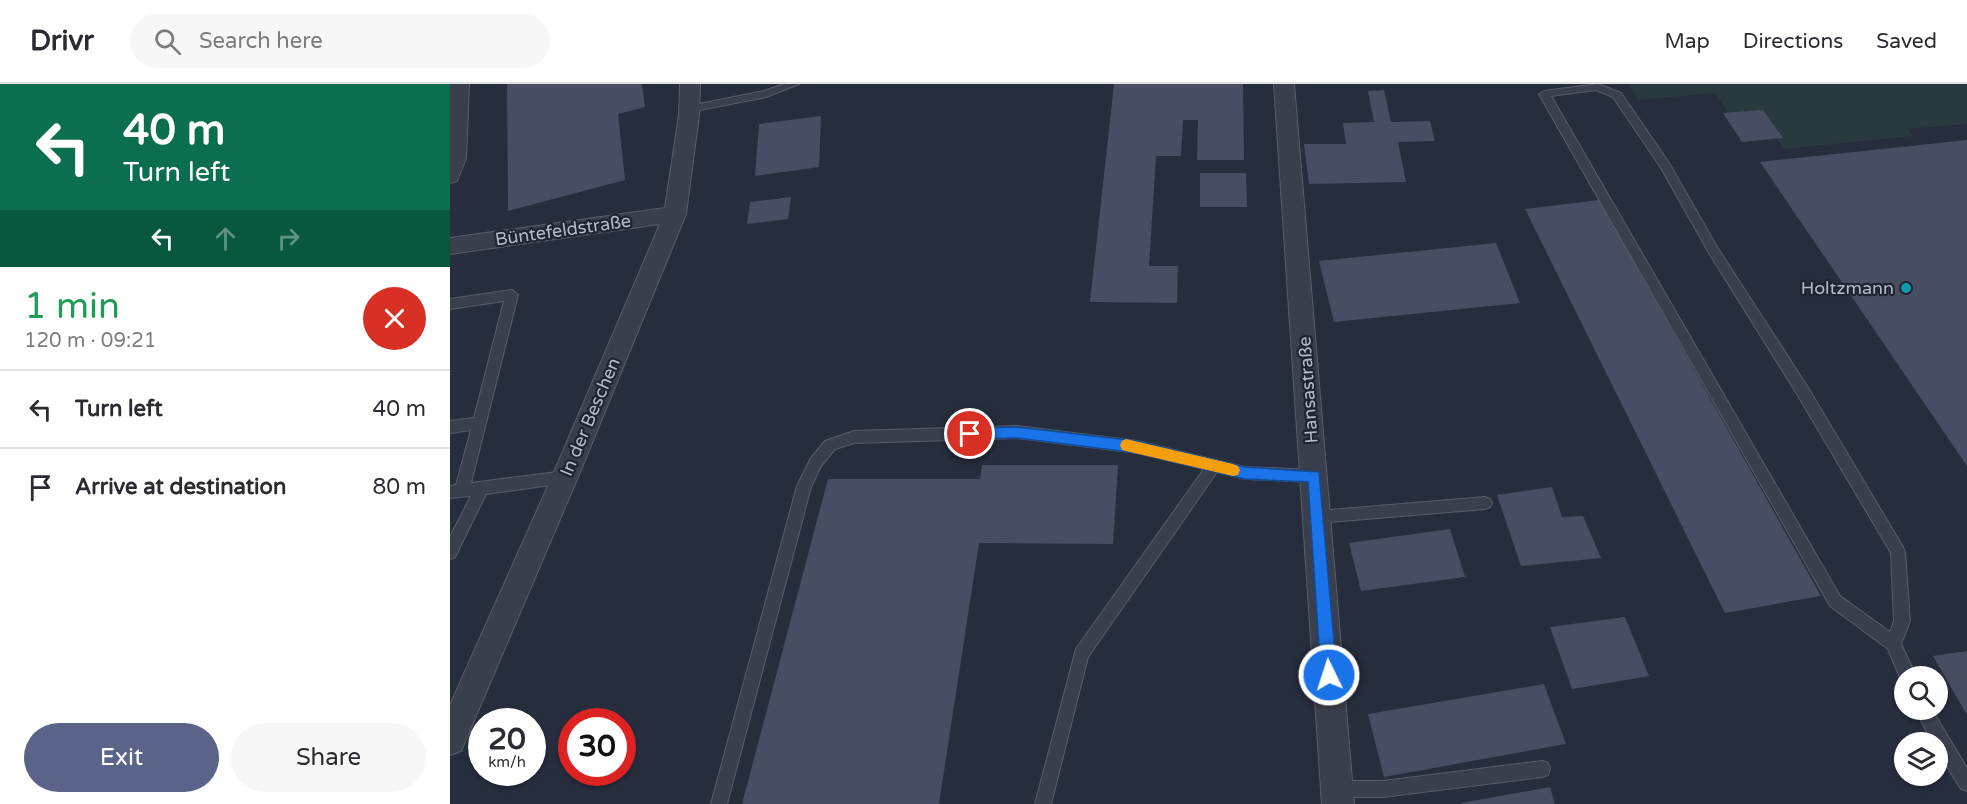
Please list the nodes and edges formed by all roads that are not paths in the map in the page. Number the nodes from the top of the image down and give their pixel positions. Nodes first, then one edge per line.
1 (459, 84) edge
2 (690, 84) edge
3 (794, 84) edge
4 (1284, 84) edge
5 (689, 109) junction
6 (450, 176) edge
7 (675, 214) junction
8 (450, 246) edge
9 (450, 304) edge
10 (480, 423) junction
11 (450, 428) edge
12 (1214, 466) junction
13 (1314, 476) junction
14 (565, 477) junction
15 (482, 487) junction
16 (456, 491) edge
17 (1485, 503) dead end
18 (1318, 517) junction
19 (450, 552) edge
20 (1893, 644) junction
21 (1903, 666) edge
22 (1929, 720) edge
23 (450, 740) edge
24 (1542, 769) dead end
25 (1967, 783) edge
26 (1338, 796) edge
27 (719, 804) edge
28 (1043, 804) edge

1 - 6 street
2 - 5 street, In der Beschen
3 - 5 lane
4 - 13 street, Hansastraße
5 - 7 street, In der Beschen
7 - 8 street, Büntefeldstraße
7 - 14 street, In der Beschen
9 - 10 lane
10 - 11 lane
10 - 16 lane
12 - 13 lane
12 - 27 lane
12 - 28 lane
13 - 18 street, Hansastraße
14 - 15 lane
14 - 23 street, In der Beschen
15 - 16 lane
15 - 19 lane
17 - 18 lane
18 - 26 street, Hansastraße
20 - 20 lane
20 - 21 lane
22 - 25 lane
24 - 26 lane

